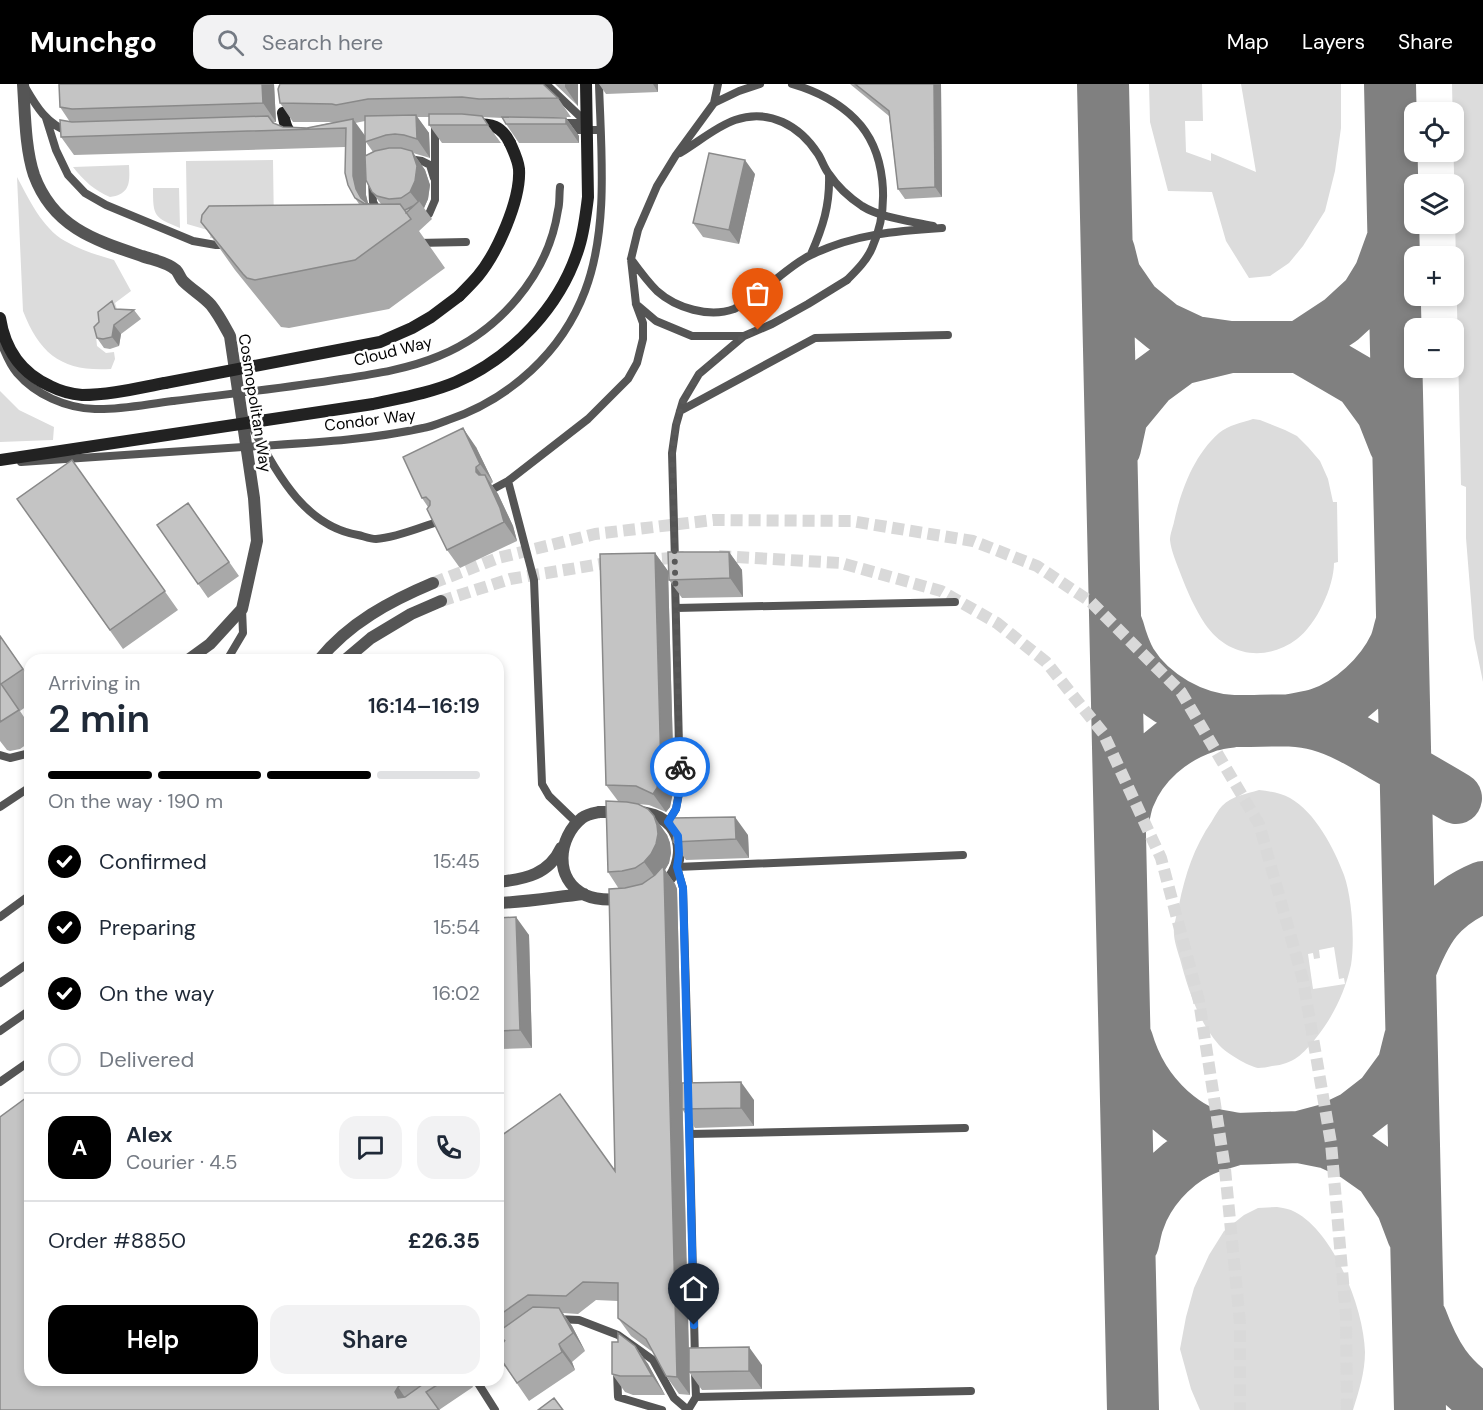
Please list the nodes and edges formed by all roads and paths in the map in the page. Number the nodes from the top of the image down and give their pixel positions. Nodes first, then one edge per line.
1 (23, 84) edge
2 (546, 84) edge
3 (586, 84) edge
4 (599, 84) edge
5 (718, 84) edge
6 (759, 84) edge
7 (792, 84) edge
8 (714, 103) junction
9 (283, 107) edge
10 (46, 118) junction
11 (588, 123) junction
12 (435, 126) edge
13 (468, 126) joint
14 (510, 126) edge
15 (272, 129) edge
16 (600, 130) junction
17 (307, 133) joint
18 (85, 134) edge
19 (676, 155) junction
20 (404, 159) edge
21 (372, 171) edge
22 (829, 175) junction
23 (436, 185) junction
24 (560, 187) dead end
25 (382, 217) edge
26 (415, 223) edge
27 (466, 242) dead end
28 (410, 243) edge
29 (239, 245) edge
30 (811, 254) junction
31 (631, 260) junction
32 (636, 304) junction
33 (0, 318) edge
34 (0, 335) edge
35 (948, 335) dead end
36 (744, 336) junction
37 (239, 404) junction
38 (680, 411) junction
39 (0, 462) edge
40 (508, 481) junction
41 (495, 488) dead end
42 (437, 522) edge
43 (433, 583) tunnel mouth
44 (441, 601) tunnel mouth
45 (954, 602) dead end
46 (676, 608) junction
47 (242, 609) junction
48 (196, 654) edge
49 (231, 654) edge
50 (324, 654) edge
51 (352, 654) edge
52 (24, 754) edge
53 (0, 755) edge
54 (24, 791) edge
55 (0, 807) edge
56 (668, 822) junction
57 (577, 823) junction
58 (565, 841) junction
59 (963, 855) dead end
60 (677, 867) junction
61 (504, 881) edge
62 (584, 894) junction
63 (24, 899) edge
64 (504, 903) edge
65 (0, 917) edge
66 (24, 966) edge
67 (0, 983) edge
68 (24, 1014) edge
69 (0, 1031) edge
70 (24, 1065) edge
71 (0, 1082) edge
72 (965, 1128) dead end
73 (690, 1134) junction
74 (544, 1318) edge
75 (615, 1334) junction
76 (616, 1345) edge
77 (617, 1365) edge
78 (480, 1386) edge
79 (971, 1391) dead end
80 (696, 1397) junction
81 (495, 1410) edge
82 (662, 1410) edge
83 (688, 1410) edge

1 - 10 lane
1 - 37 street, Cosmopolitan Way
2 - 11 lane
3 - 11 street, bridge
4 - 16 lane, Condor Way, bridge
5 - 8 lane
6 - 8 lane
7 - 36 lane, bridge
8 - 19 lane
9 - 17 street, bridge
10 - 18 lane
10 - 29 lane
11 - 16 lane, bridge
11 - 39 street, bridge
12 - 23 lane, bridge
13 - 14 lane, bridge
13 - 33 street, bridge
15 - 17 lane
16 - 39 lane, Condor Way, bridge
19 - 22 lane
19 - 31 lane
20 - 23 lane
21 - 25 lane, bridge
22 - 30 lane
22 - 30 lane
23 - 26 lane, bridge
24 - 34 lane, Cloud Way, bridge
27 - 28 lane
30 - 31 lane
31 - 32 lane
32 - 36 lane
32 - 40 lane
35 - 38 lane
36 - 38 lane
37 - 42 lane
37 - 47 street, Cosmopolitan Way
38 - 46 lane
40 - 41 lane
40 - 57 lane
43 - 50 street
44 - 51 street
45 - 46 lane
46 - 56 lane
47 - 48 street, Cosmopolitan Way
47 - 49 lane
52 - 53 lane
54 - 55 lane
56 - 57 street
56 - 60 street
57 - 58 street
58 - 61 street
58 - 62 street
59 - 60 lane
60 - 62 street
60 - 73 lane
62 - 64 street
63 - 65 lane
66 - 67 lane
68 - 69 lane
70 - 71 lane
72 - 73 lane
73 - 80 lane
74 - 75 lane
75 - 76 lane
75 - 83 lane
77 - 82 lane
78 - 81 lane
79 - 80 lane
80 - 83 lane

